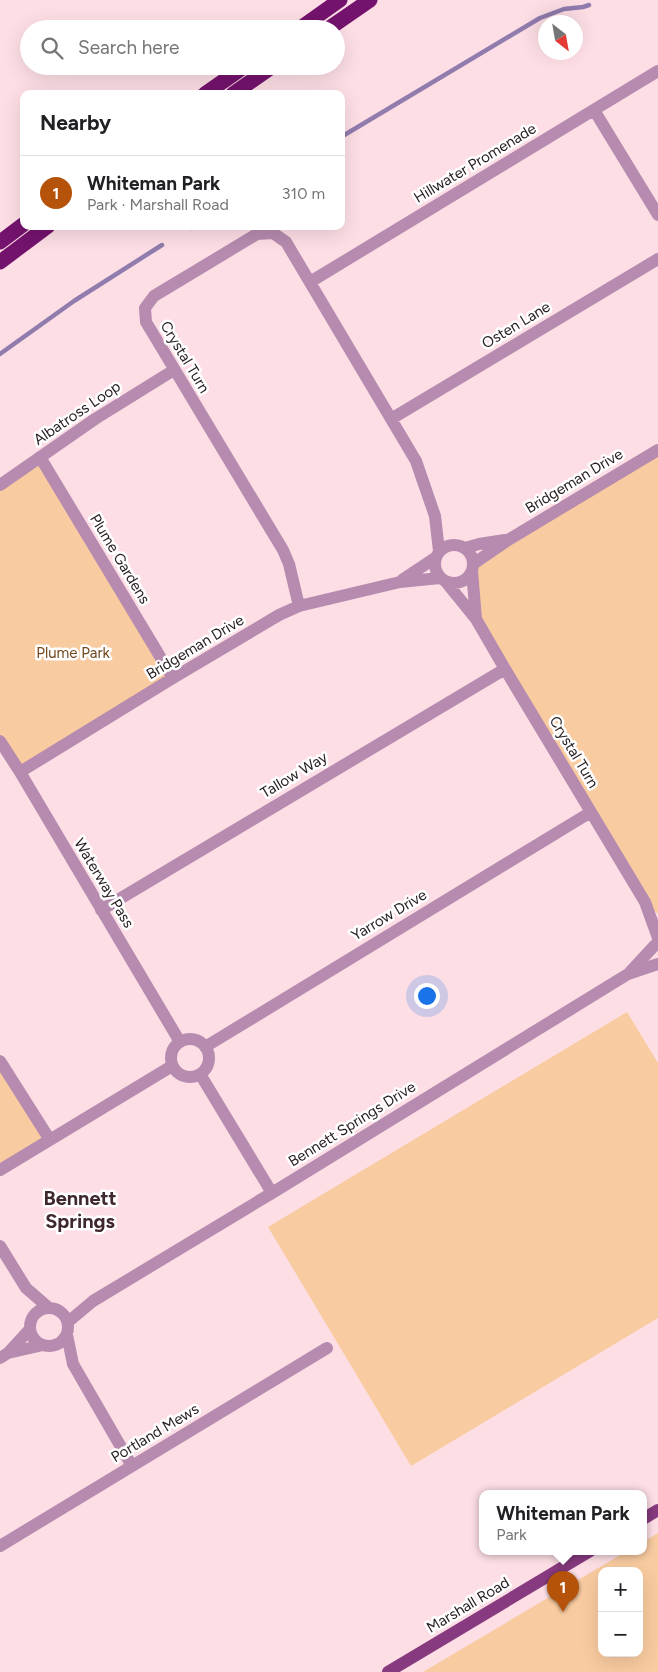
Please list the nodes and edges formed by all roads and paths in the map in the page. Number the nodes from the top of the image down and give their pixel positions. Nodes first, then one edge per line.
1 (340, 0) edge
2 (370, 0) edge
3 (311, 20) edge
4 (341, 20) edge
5 (658, 71) edge
6 (232, 75) edge
7 (260, 75) edge
8 (212, 90) edge
9 (240, 90) edge
10 (594, 110) junction
11 (658, 215) edge
12 (20, 227) edge
13 (43, 230) edge
14 (0, 242) edge
15 (658, 259) edge
16 (0, 262) edge
17 (310, 282) junction
18 (174, 370) junction
19 (391, 419) junction
20 (658, 450) edge
21 (40, 457) junction
22 (0, 485) edge
23 (435, 516) junction
24 (508, 540) junction
25 (452, 545) junction
26 (465, 548) junction
27 (437, 554) junction
28 (473, 567) junction
29 (443, 580) junction
30 (400, 582) junction
31 (299, 606) junction
32 (476, 619) junction
33 (504, 669) junction
34 (173, 678) junction
35 (0, 741) edge
36 (20, 772) junction
37 (591, 812) junction
38 (645, 902) junction
39 (101, 910) junction
40 (658, 914) edge
41 (657, 940) edge
42 (658, 958) edge
43 (658, 964) edge
44 (628, 974) junction
45 (180, 1042) junction
46 (205, 1047) junction
47 (0, 1061) edge
48 (172, 1066) junction
49 (200, 1074) junction
50 (50, 1140) junction
51 (0, 1170) edge
52 (272, 1193) junction
53 (0, 1246) edge
54 (26, 1288) junction
55 (61, 1319) junction
56 (31, 1323) junction
57 (47, 1346) junction
58 (327, 1348) dead end
59 (4, 1355) edge
60 (73, 1364) junction
61 (132, 1466) junction
62 (658, 1510) edge
63 (647, 1517) edge
64 (0, 1546) edge
65 (583, 1555) edge
66 (388, 1672) edge

1 - 3 highway
2 - 4 highway
5 - 10 street, Hillwater Promenade
6 - 8 highway
7 - 9 highway
10 - 11 street
10 - 17 street, Hillwater Promenade
12 - 14 highway
13 - 16 highway
15 - 19 street, Osten Lane
17 - 18 street, Crystal Turn
17 - 19 street, Crystal Turn
18 - 21 street, Albatross Loop
18 - 31 street, Crystal Turn
19 - 23 street, Crystal Turn
20 - 24 street, Bridgeman Drive
21 - 22 street, Albatross Loop
21 - 34 street, Plume Gardens
23 - 25 street
23 - 27 street
24 - 26 street
24 - 28 street, Bridgeman Drive
25 - 26 street
25 - 27 street
26 - 28 street
27 - 29 street
27 - 30 street
28 - 29 street
28 - 32 street
29 - 30 street
29 - 32 street
30 - 31 street, Bridgeman Drive
31 - 34 street, Bridgeman Drive
32 - 33 street, Crystal Turn
33 - 37 street, Crystal Turn
33 - 39 street, Tallow Way
34 - 36 street, Bridgeman Drive
35 - 36 street, Waterway Pass
36 - 39 street, Waterway Pass
37 - 38 street, Crystal Turn
37 - 46 street, Yarrow Drive
38 - 40 street, Crystal Turn
38 - 41 street, Crystal Turn
39 - 45 street, Waterway Pass
41 - 42 street, Crystal Turn
41 - 44 street, Bennett Springs Drive
43 - 44 street, Bennett Springs Drive
44 - 52 street, Bennett Springs Drive
45 - 46 street
45 - 48 street
46 - 49 street
47 - 50 street
48 - 49 street
48 - 50 street
49 - 52 street
50 - 51 street
52 - 55 street, Bennett Springs Drive
53 - 54 street
54 - 55 street
54 - 56 street
55 - 56 street
55 - 57 street
55 - 60 street
56 - 57 street
56 - 59 street
57 - 59 street
57 - 60 street
58 - 61 street, Portland Mews
60 - 61 street
61 - 64 street, Portland Mews
62 - 63 main road
65 - 66 main road, Marshall Road

